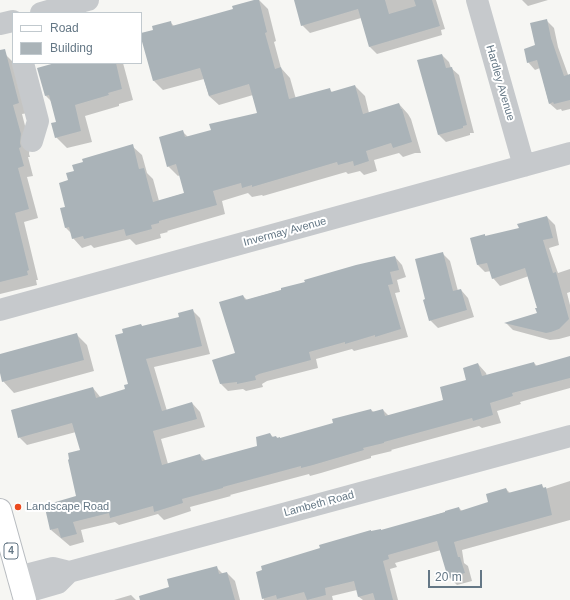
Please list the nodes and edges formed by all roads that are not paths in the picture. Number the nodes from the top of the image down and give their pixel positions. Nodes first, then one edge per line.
1 (88, 0) edge
2 (477, 0) edge
3 (45, 12) edge
4 (23, 64) edge
5 (32, 141) dead end
6 (570, 153) edge
7 (524, 166) junction
8 (0, 310) edge
9 (570, 436) edge
10 (0, 510) edge
11 (22, 590) edge

1 - 3 street
2 - 7 street, Hardley Avenue
4 - 5 street
6 - 7 street, Invermay Avenue
7 - 8 street, Invermay Avenue
9 - 11 street, Lambeth Road
10 - 11 main road, 4

